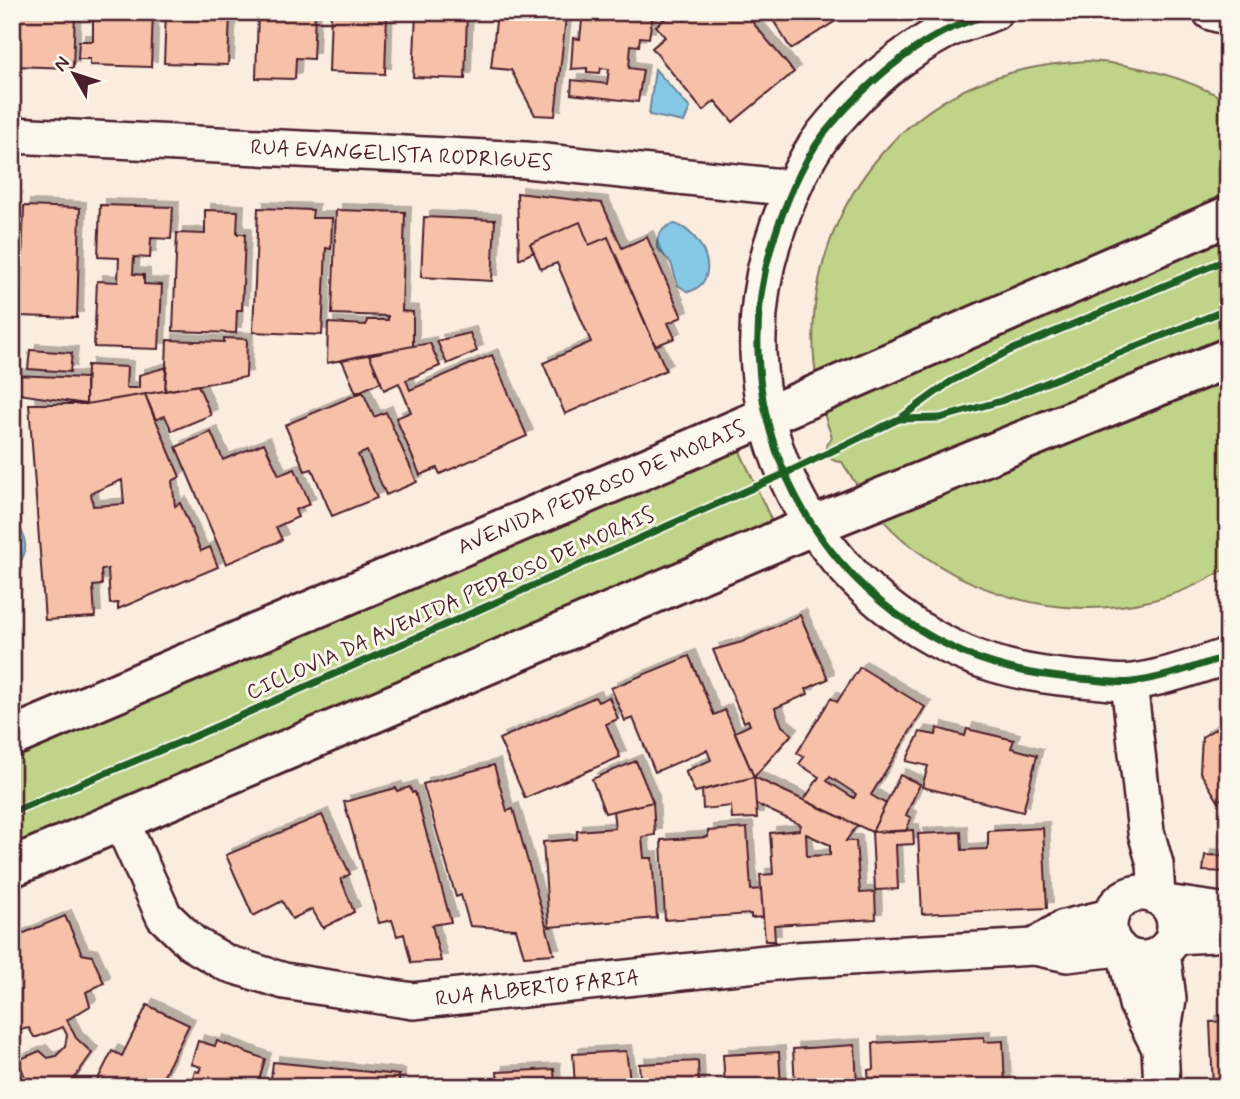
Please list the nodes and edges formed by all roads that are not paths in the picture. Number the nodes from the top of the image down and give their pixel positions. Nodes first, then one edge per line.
1 (994, 12) edge
2 (1211, 12) edge
3 (1228, 17) edge
4 (12, 135) edge
5 (792, 188) junction
6 (1228, 216) edge
7 (1228, 358) edge
8 (765, 417) junction
9 (812, 526) junction
10 (1228, 656) edge
11 (1129, 683) junction
12 (12, 737) edge
13 (121, 821) junction
14 (12, 867) edge
15 (1228, 912) edge
16 (1134, 919) junction
17 (1228, 930) edge
18 (1168, 944) junction
19 (1160, 1048) junction
20 (1162, 1087) edge

1 - 5 street
2 - 3 street
4 - 5 street, RUA EVANGELISTA RODRIGUES
5 - 8 street
6 - 8 highway, AVENIDA PEDROSO DE MORAIS
7 - 9 highway
8 - 9 street
8 - 12 highway, AVENIDA PEDROSO DE MORAIS
9 - 11 street
9 - 13 highway
10 - 11 street
11 - 16 street
13 - 14 highway
13 - 16 street, RUA ALBERTO FARIA
15 - 16 street, RUA ALBERTO FARIA
16 - 18 street
16 - 18 street
16 - 19 street
17 - 18 street
18 - 19 street
19 - 20 street

